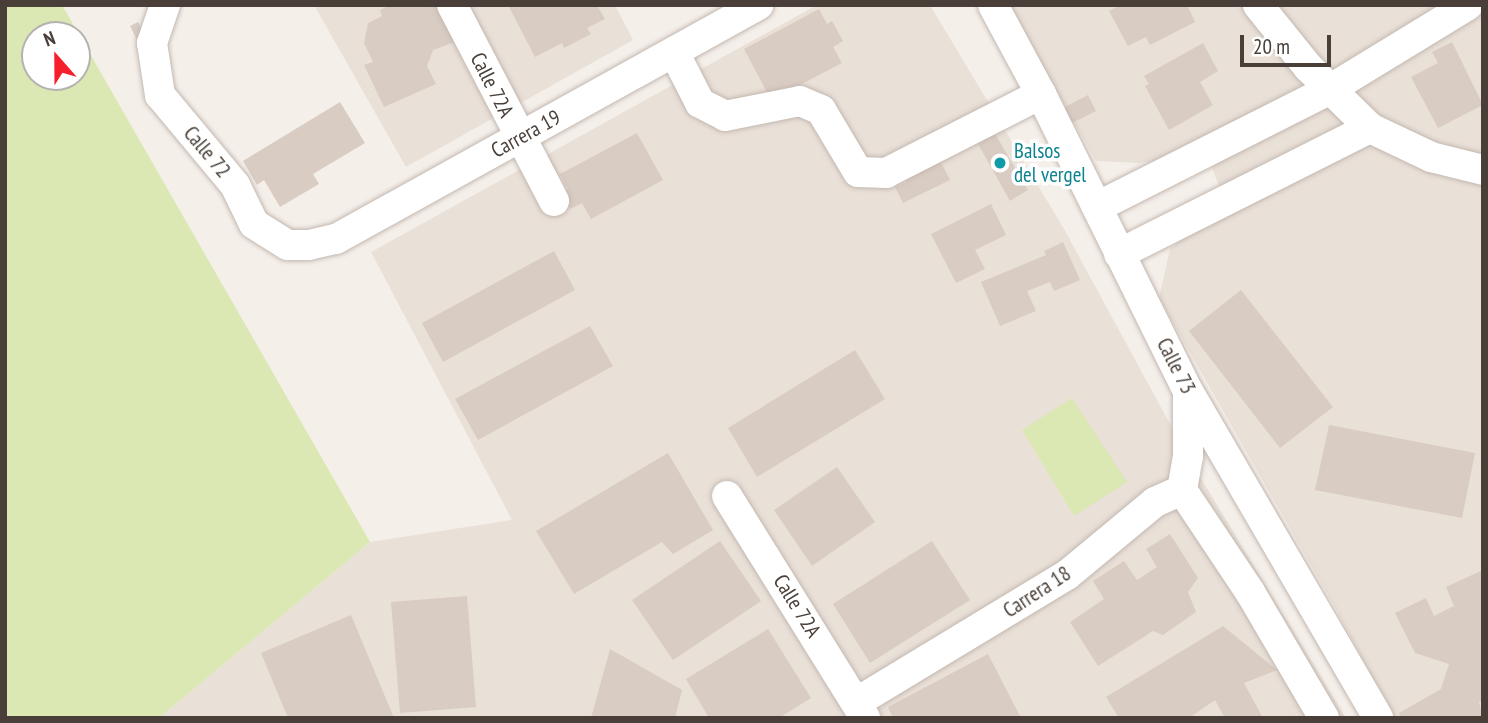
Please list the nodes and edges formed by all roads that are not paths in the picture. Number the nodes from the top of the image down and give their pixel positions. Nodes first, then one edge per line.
1 (165, 5) edge
2 (452, 5) edge
3 (759, 5) edge
4 (993, 5) edge
5 (1258, 5) edge
6 (1468, 5) edge
7 (674, 52) junction
8 (1329, 90) junction
9 (1041, 94) junction
10 (1370, 128) junction
11 (519, 138) junction
12 (1483, 170) edge
13 (554, 201) dead end
14 (1097, 207) junction
15 (288, 246) joint
16 (1119, 254) junction
17 (1188, 391) junction
18 (1182, 490) junction
19 (727, 496) dead end
20 (861, 710) edge
21 (1324, 718) edge
22 (1378, 718) edge

1 - 15 street, Calle 72
2 - 11 street, Calle 72A
3 - 7 street, Carrera 19
4 - 9 street, Calle 73
5 - 8 street
6 - 8 street
7 - 9 street
7 - 11 street, Carrera 19
8 - 10 street
8 - 14 street
9 - 14 street, Calle 73
10 - 12 street
10 - 16 street
11 - 13 street, Calle 72A
11 - 15 street, Carrera 19
14 - 16 street, Calle 73
16 - 17 street, Calle 73
17 - 18 street
17 - 22 street, Calle 73
18 - 20 street, Carrera 18
18 - 21 street
19 - 20 street, Calle 72A

